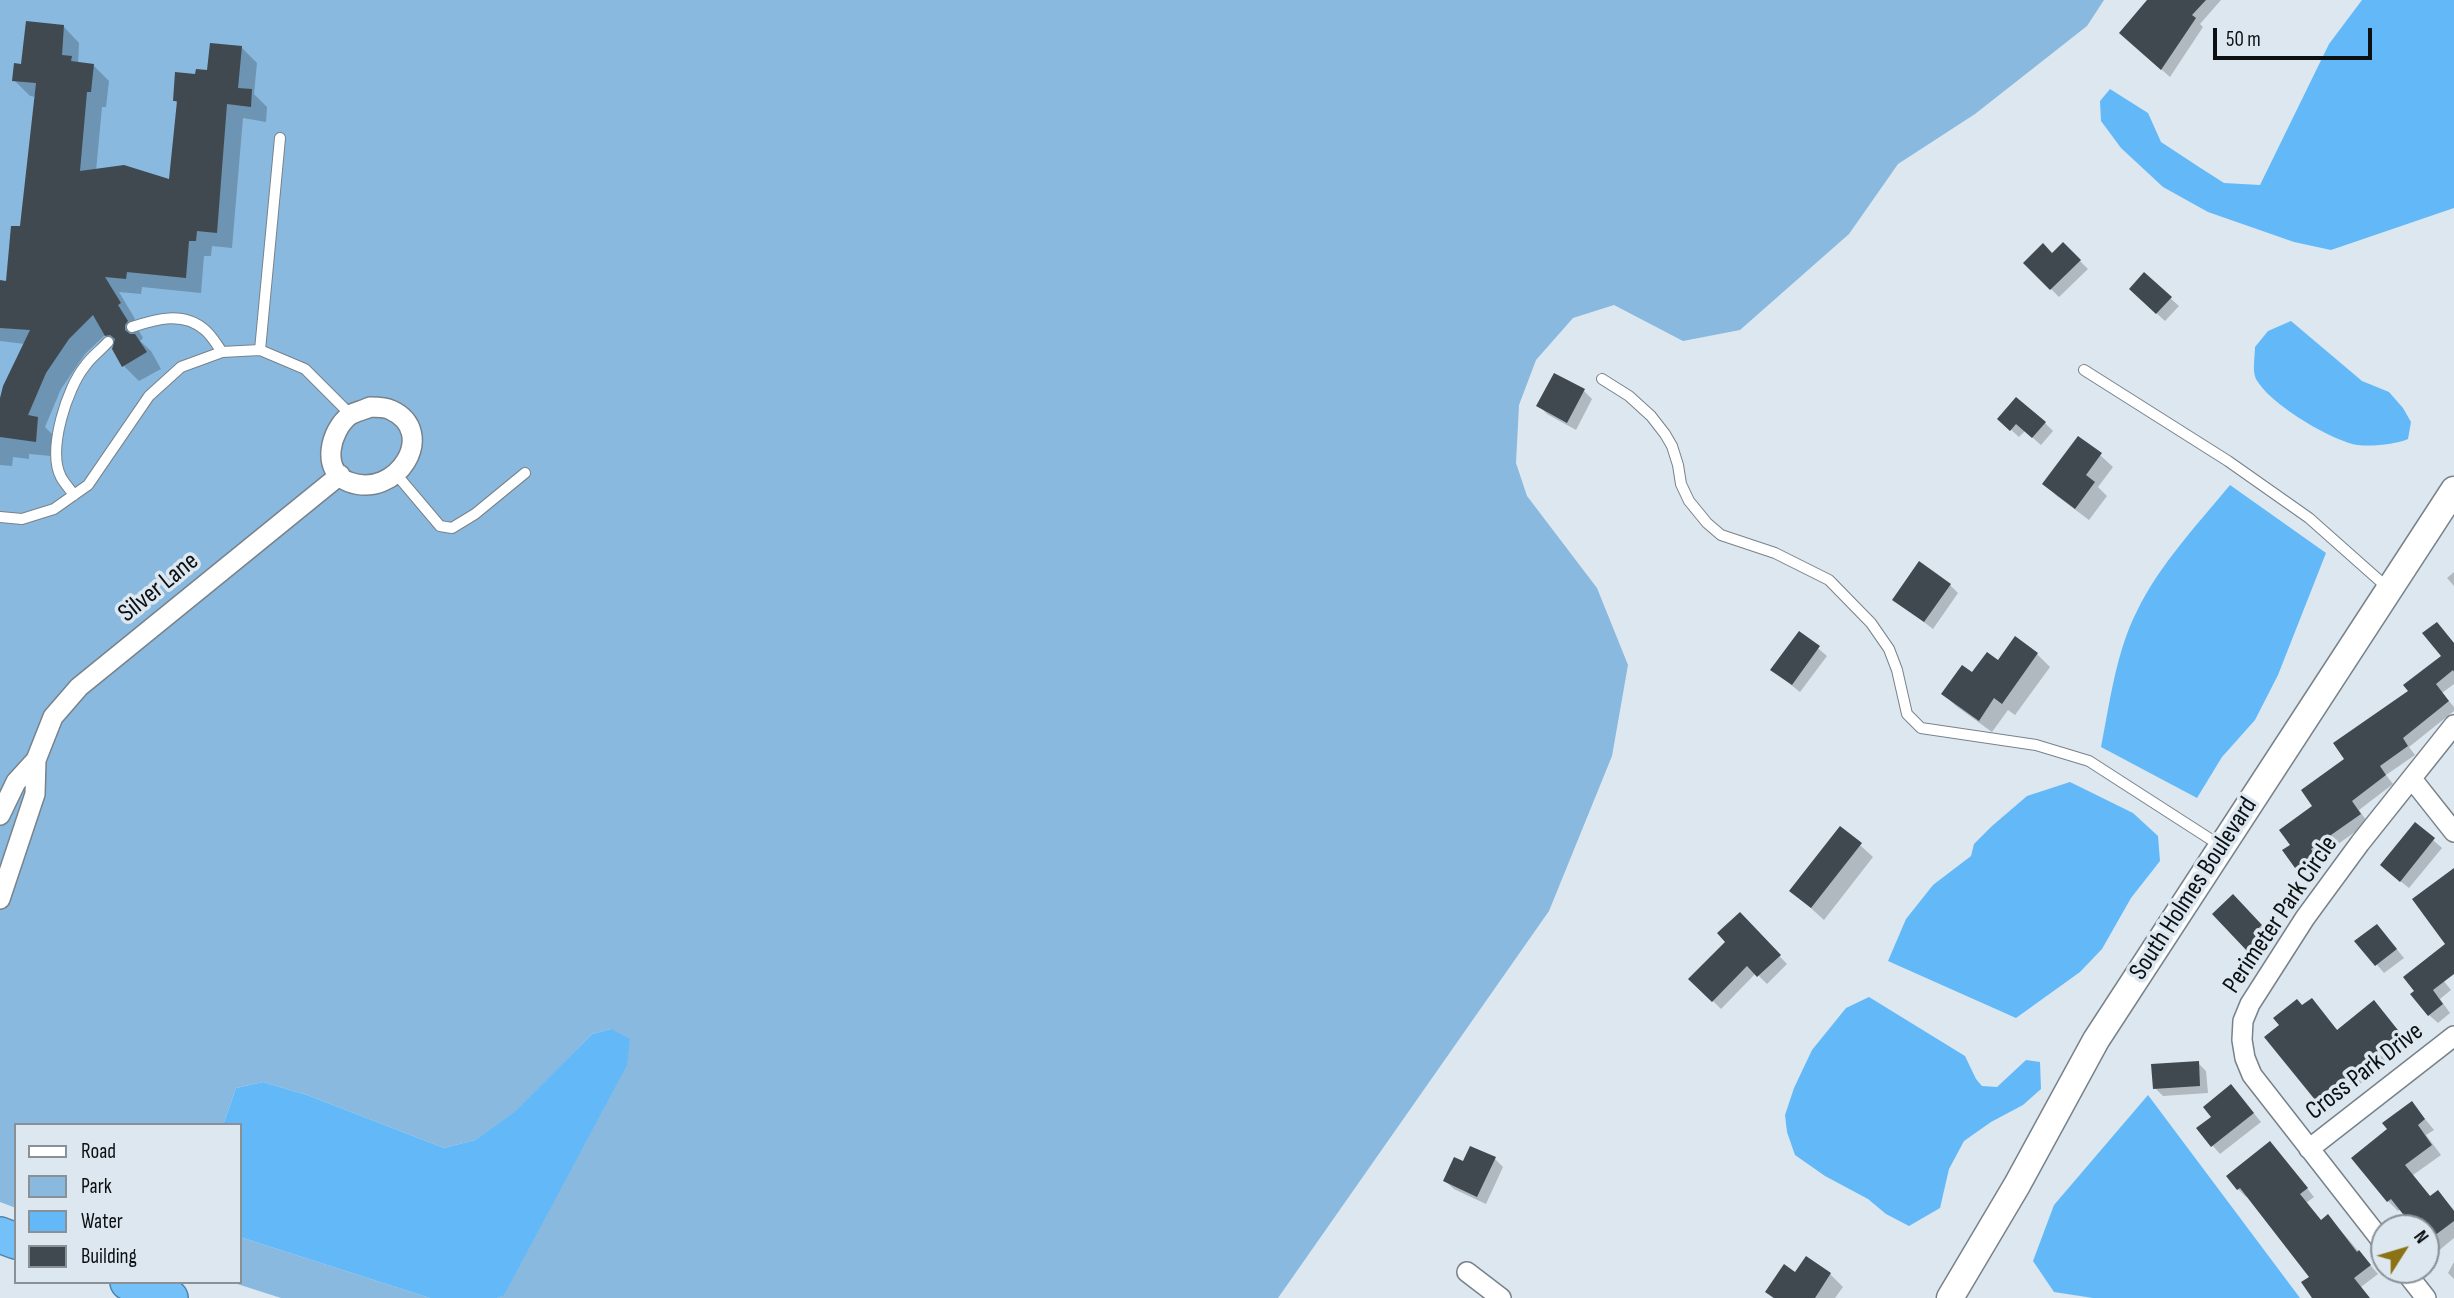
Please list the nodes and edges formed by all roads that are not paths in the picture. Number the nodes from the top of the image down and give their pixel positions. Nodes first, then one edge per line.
1 (280, 138) dead end
2 (132, 327) dead end
3 (108, 342) dead end
4 (260, 350) junction
5 (222, 352) junction
6 (2084, 370) dead end
7 (1602, 379) dead end
8 (351, 415) junction
9 (525, 473) dead end
10 (396, 474) junction
11 (340, 475) junction
12 (2454, 490) edge
13 (74, 495) junction
14 (0, 517) edge
15 (2389, 590) junction
16 (2454, 725) edge
17 (36, 760) junction
18 (2412, 779) junction
19 (0, 815) edge
20 (2454, 832) edge
21 (2222, 846) junction
22 (0, 899) edge
23 (2454, 1036) edge
24 (2309, 1149) junction
25 (2370, 1226) edge
26 (1467, 1272) dead end
27 (133, 1284) edge
28 (2415, 1284) edge
29 (1953, 1297) edge
30 (170, 1298) edge
31 (1501, 1298) edge
32 (2426, 1298) edge

1 - 4 lane
2 - 5 lane
3 - 13 lane
4 - 5 lane
4 - 8 lane
5 - 13 lane
6 - 15 lane
7 - 21 lane
8 - 10 street
8 - 11 street
9 - 10 lane
10 - 11 street
11 - 17 street, Silver Lane
12 - 15 main road, South Holmes Boulevard
13 - 14 lane
15 - 21 main road, South Holmes Boulevard
16 - 18 street, Perimeter Park Circle
17 - 19 street, Silver Lane
17 - 22 street, Silver Lane
18 - 20 street
18 - 24 street, Perimeter Park Circle
21 - 29 main road, South Holmes Boulevard
23 - 24 street, Cross Park Drive
24 - 25 street, Perimeter Park Circle
26 - 31 street
27 - 30 highway
28 - 32 street

